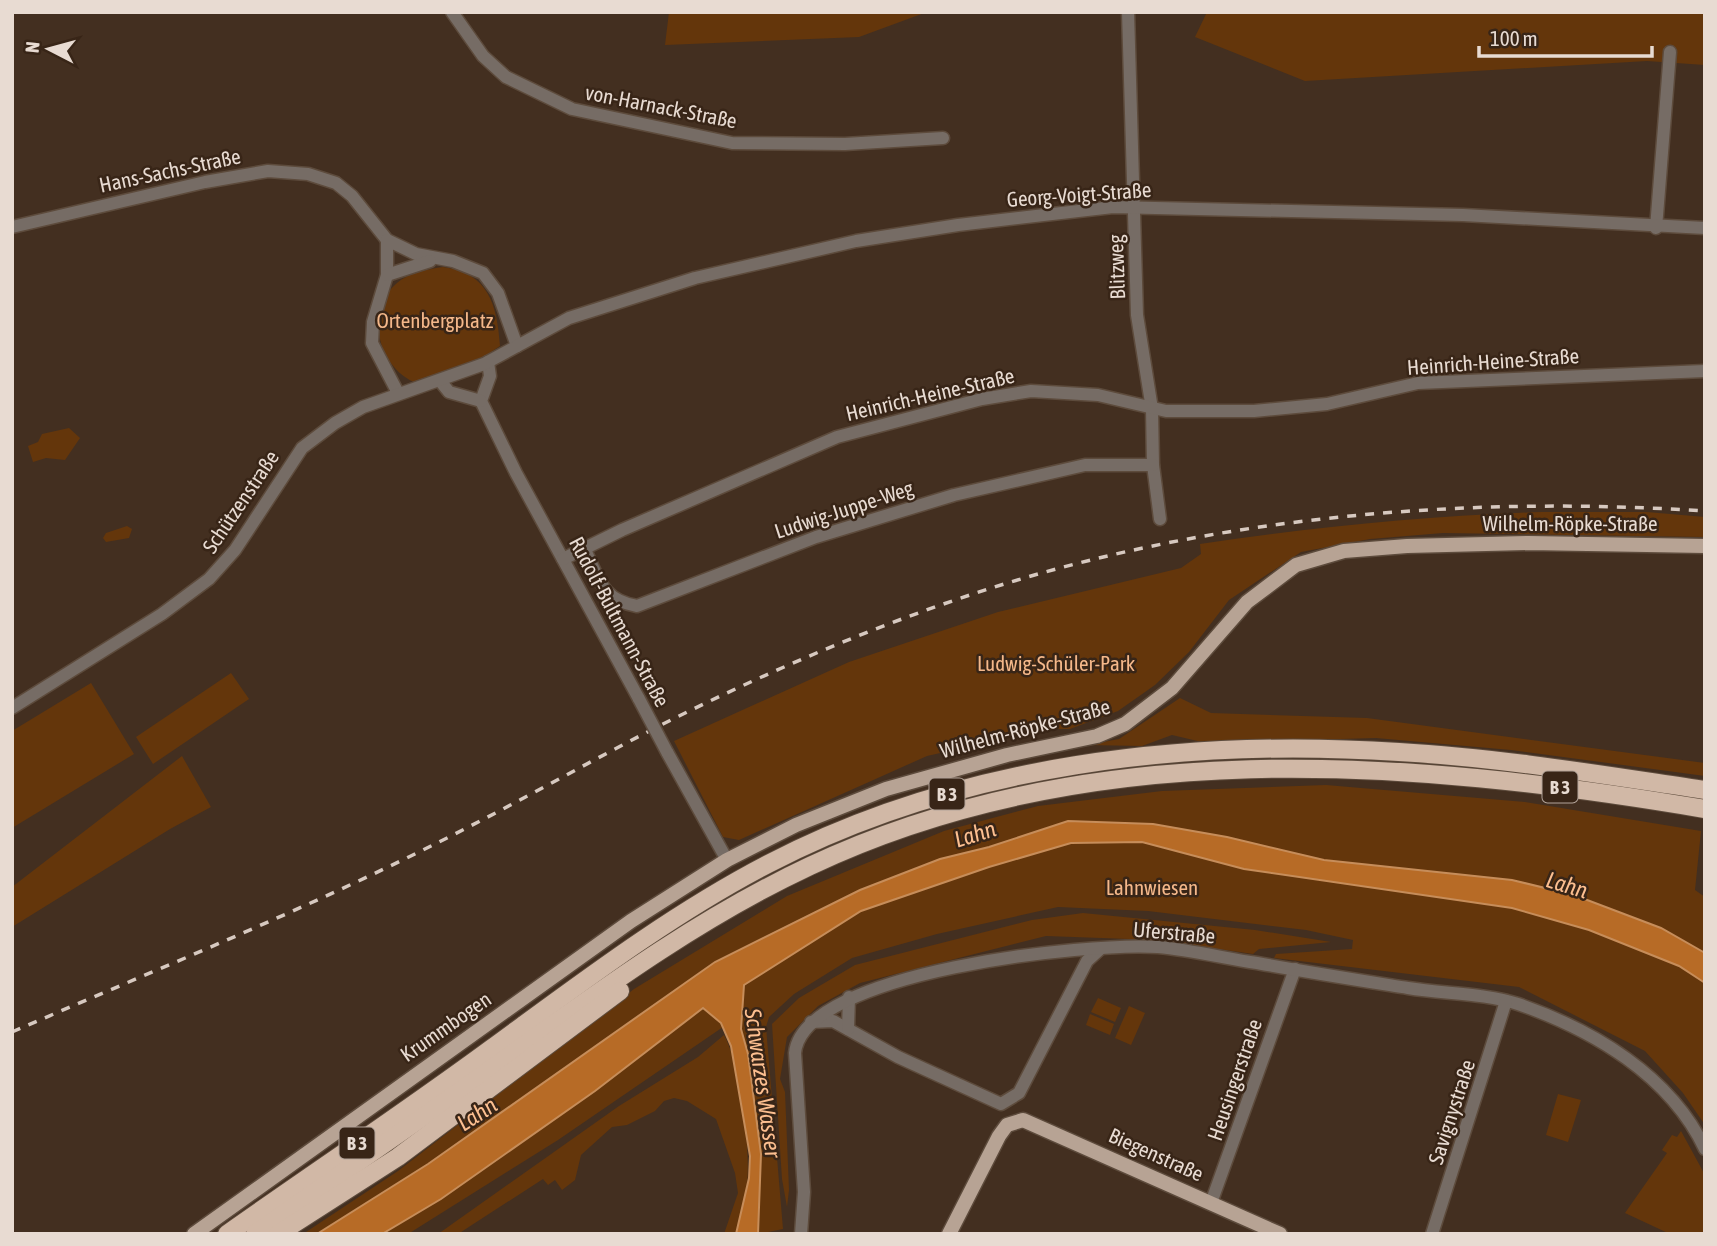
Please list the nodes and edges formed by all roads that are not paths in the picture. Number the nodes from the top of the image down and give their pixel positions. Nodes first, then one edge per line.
1 (452, 12) edge
2 (1128, 12) edge
3 (1670, 52) dead end
4 (943, 138) dead end
5 (1134, 208) junction
6 (15, 225) edge
7 (1656, 228) junction
8 (1705, 228) edge
9 (387, 240) junction
10 (437, 259) junction
11 (387, 275) junction
12 (517, 346) junction
13 (488, 362) junction
14 (1705, 371) edge
15 (441, 382) junction
16 (398, 393) junction
17 (481, 401) junction
18 (1152, 409) junction
19 (1153, 465) junction
20 (1160, 519) dead end
21 (1705, 546) edge
22 (584, 548) junction
23 (563, 559) junction
24 (12, 708) edge
25 (1705, 790) edge
26 (1676, 804) junction
27 (1705, 809) edge
28 (1705, 816) edge
29 (727, 860) junction
30 (1070, 950) junction
31 (1099, 950) junction
32 (1295, 969) junction
33 (1081, 974) junction
34 (849, 997) junction
35 (1506, 1001) junction
36 (811, 1022) junction
37 (848, 1029) junction
38 (496, 1064) junction
39 (1705, 1149) edge
40 (1211, 1203) junction
41 (194, 1234) edge
42 (227, 1234) edge
43 (255, 1234) edge
44 (278, 1234) edge
45 (801, 1234) edge
46 (949, 1234) edge
47 (1280, 1234) edge
48 (1432, 1234) edge

1 - 4 street, von-Harnack-Straße
2 - 5 street, Blitzweg
3 - 7 street
5 - 7 street, Georg-Voigt-Straße
5 - 12 street, Georg-Voigt-Straße
5 - 18 street, Blitzweg
6 - 9 street, Hans-Sachs-Straße
7 - 8 street, Georg-Voigt-Straße
9 - 10 street
9 - 11 street
10 - 11 street
10 - 12 street
11 - 16 street
12 - 13 street
13 - 15 street
13 - 17 street
14 - 18 street, Heinrich-Heine-Straße
15 - 16 street
15 - 17 street
16 - 24 street, Schützenstraße
17 - 23 street, Rudolf-Bultmann-Straße
18 - 19 street, Blitzweg
18 - 22 street, Heinrich-Heine-Straße
19 - 20 street, Blitzweg
19 - 22 street, Ludwig-Juppe-Weg
21 - 29 main road, Wilhelm-Röpke-Straße
22 - 23 street, Heinrich-Heine-Straße
23 - 29 street, Rudolf-Bultmann-Straße, bridge
25 - 38 highway, B 3
26 - 27 highway, B 3
26 - 28 highway, B 3
26 - 38 highway, B 3
29 - 41 main road, Krummbogen
30 - 31 street, Uferstraße
30 - 33 street
30 - 34 street, Uferstraße
31 - 32 street, Uferstraße
31 - 33 street
32 - 35 street, Uferstraße
32 - 40 street, Heusingerstraße
33 - 37 street
34 - 36 street, Uferstraße
34 - 37 street
35 - 39 street, Uferstraße
35 - 48 street, Savignystraße
36 - 37 street
36 - 45 street, Uferstraße
38 - 42 highway, B 3
38 - 43 highway, B 3
38 - 44 highway, B 3
40 - 46 main road, Biegenstraße
40 - 47 main road, Biegenstraße

